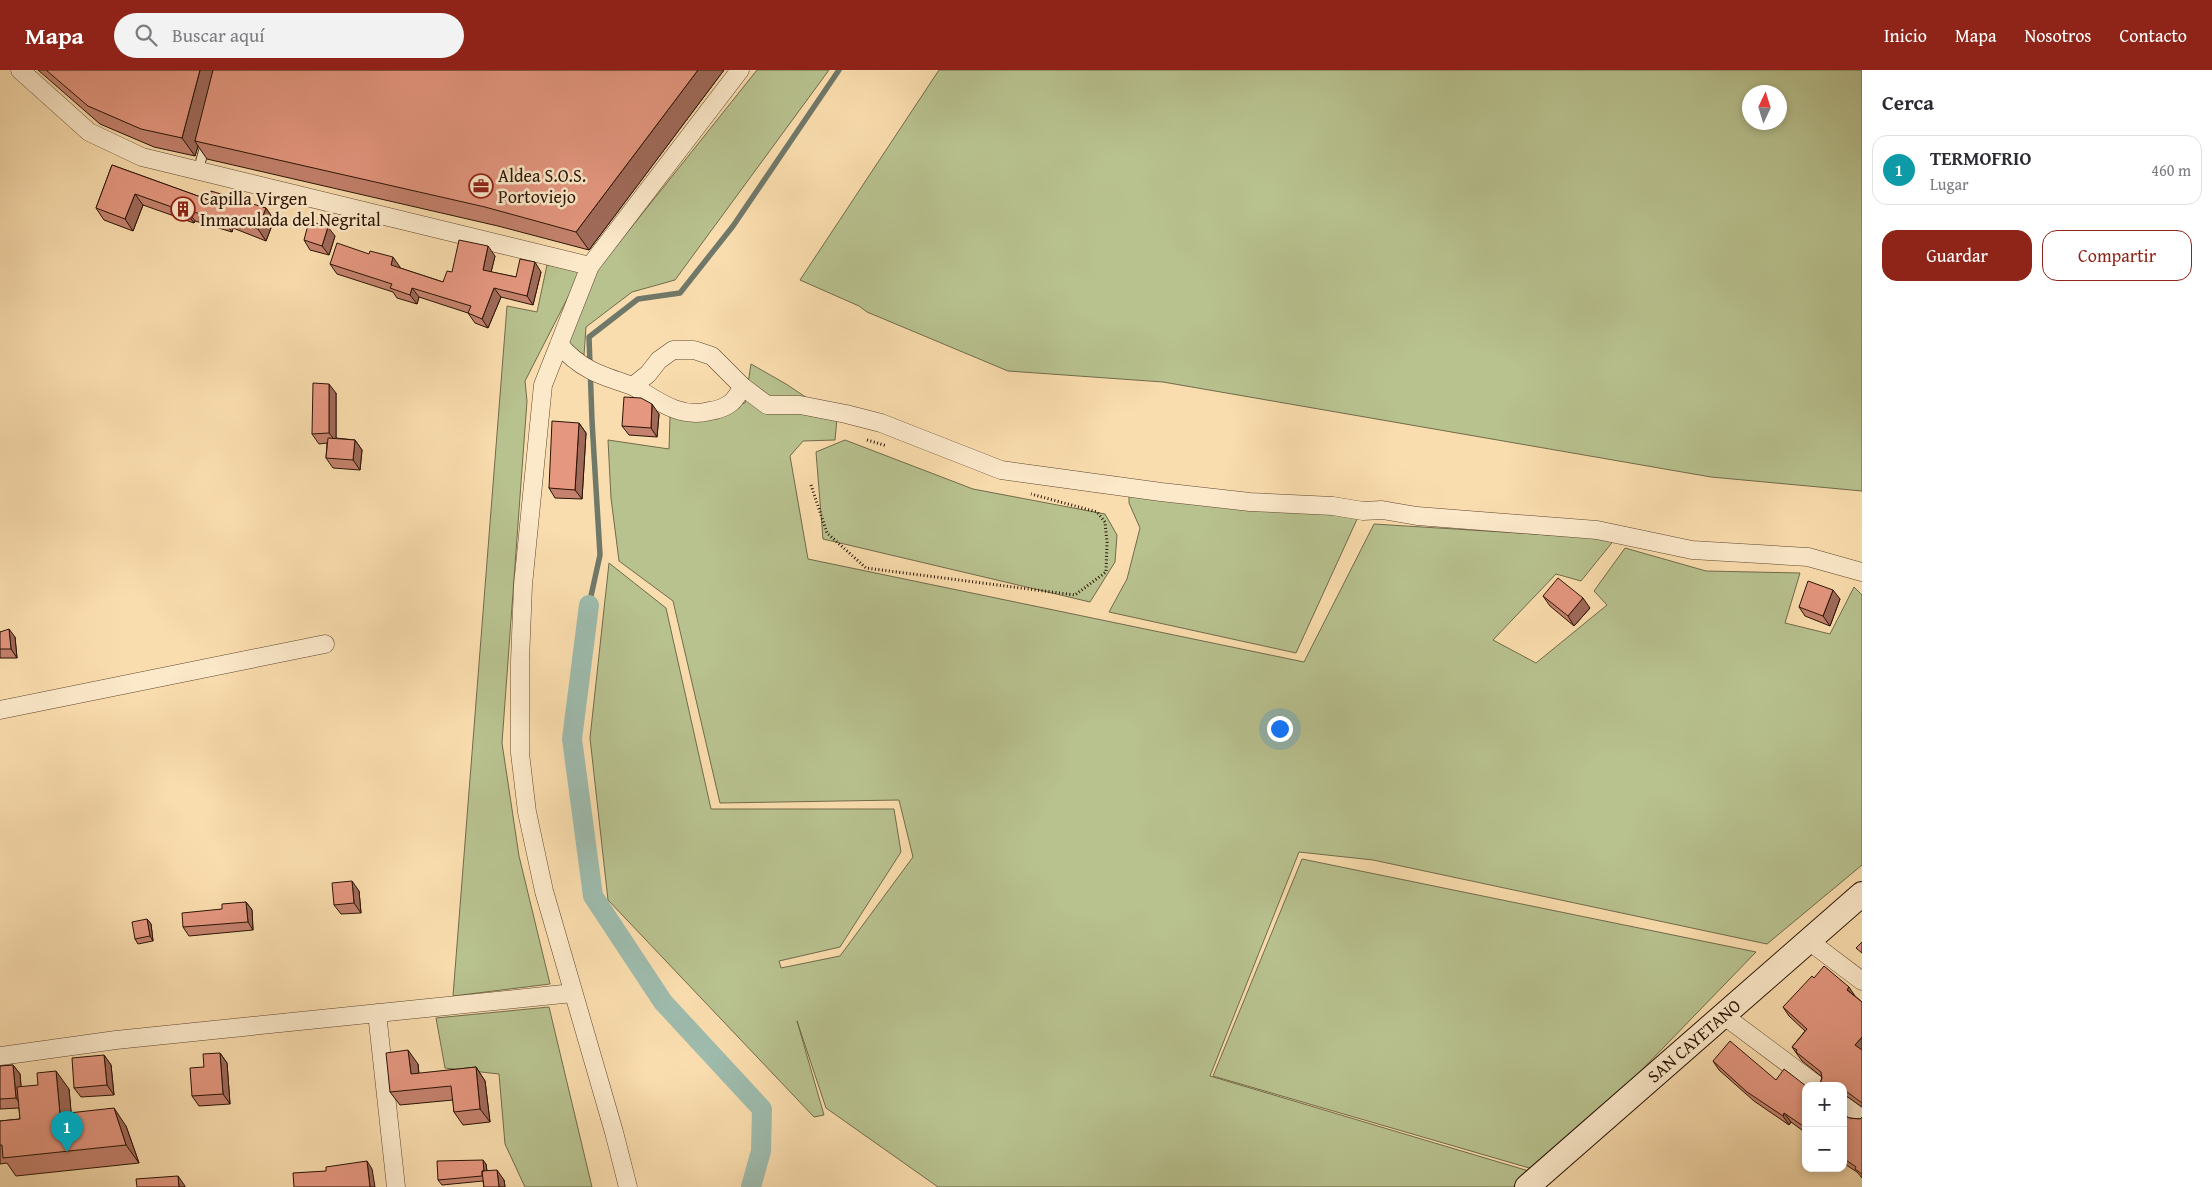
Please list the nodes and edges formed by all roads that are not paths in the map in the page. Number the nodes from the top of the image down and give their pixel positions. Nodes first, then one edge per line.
1 (20, 70) edge
2 (740, 70) edge
3 (208, 134) edge
4 (198, 171) junction
5 (590, 266) junction
6 (558, 344) junction
7 (633, 386) junction
8 (743, 387) junction
9 (1862, 572) edge
10 (325, 644) dead end
11 (0, 710) edge
12 (1862, 894) edge
13 (1809, 941) junction
14 (1862, 981) edge
15 (573, 993) junction
16 (377, 1013) junction
17 (1723, 1015) junction
18 (0, 1056) edge
19 (1813, 1082) edge
20 (1847, 1108) edge
21 (1862, 1119) edge
22 (396, 1187) edge
23 (628, 1187) edge
24 (1527, 1187) edge

1 - 4 street
2 - 5 street
3 - 4 lane
4 - 5 street
5 - 6 street
6 - 7 street
6 - 15 street
7 - 8 street
7 - 8 street
8 - 9 street
10 - 11 street
12 - 13 main road, SAN CAYETANO
13 - 14 street
13 - 17 main road, SAN CAYETANO
15 - 16 street
15 - 23 street
16 - 18 street
16 - 22 street
17 - 19 street
17 - 24 main road, SAN CAYETANO
20 - 21 street

